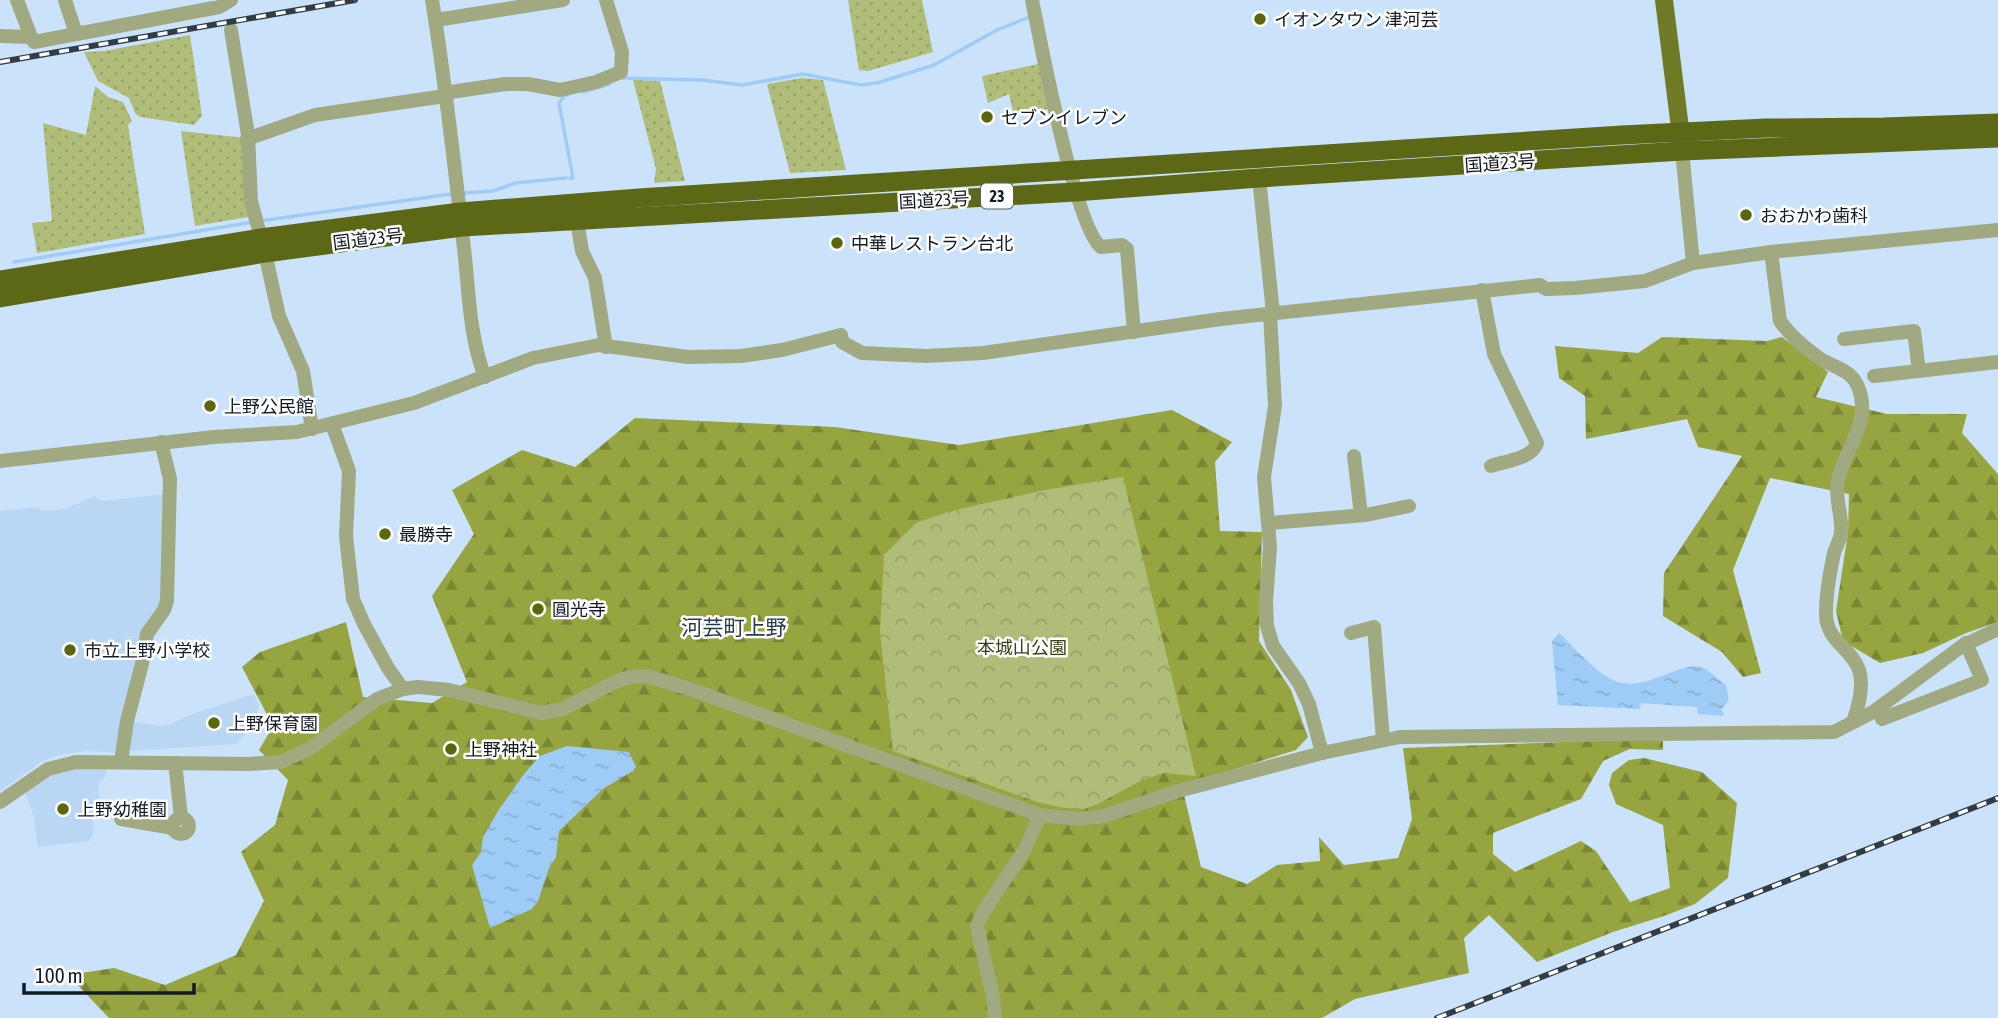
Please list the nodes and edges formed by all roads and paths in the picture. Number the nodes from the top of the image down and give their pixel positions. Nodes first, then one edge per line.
1 (17, 0) edge
2 (65, 0) edge
3 (231, 0) edge
4 (432, 0) edge
5 (563, 0) edge
6 (606, 0) edge
7 (1032, 0) edge
8 (1664, 0) edge
9 (436, 20) junction
10 (231, 30) dead end
11 (76, 34) junction
12 (0, 36) edge
13 (31, 37) junction
14 (445, 95) junction
15 (1998, 123) edge
16 (1998, 138) edge
17 (247, 139) junction
18 (1681, 142) junction
19 (1070, 171) junction
20 (1259, 178) junction
21 (1075, 192) junction
22 (461, 220) junction
23 (577, 221) junction
24 (1998, 230) edge
25 (263, 245) junction
26 (1771, 253) junction
27 (1693, 263) junction
28 (0, 280) edge
29 (1482, 290) junction
30 (0, 298) edge
31 (1271, 313) junction
32 (1134, 332) junction
33 (1844, 339) dead end
34 (606, 347) junction
35 (1998, 362) edge
36 (1919, 371) junction
37 (1874, 376) dead end
38 (485, 377) junction
39 (332, 424) junction
40 (312, 429) junction
41 (161, 442) junction
42 (1354, 456) dead end
43 (0, 461) edge
44 (1491, 466) dead end
45 (1409, 506) dead end
46 (1361, 515) junction
47 (1269, 523) junction
48 (1998, 629) edge
49 (1351, 633) dead end
50 (1966, 643) junction
51 (403, 689) junction
52 (1882, 719) dead end
53 (1853, 722) junction
54 (1384, 740) junction
55 (1322, 753) junction
56 (121, 762) junction
57 (175, 763) junction
58 (0, 802) edge
59 (1040, 815) junction
60 (121, 819) dead end
61 (995, 1018) edge

1 - 13 street
2 - 11 street
3 - 11 street
4 - 9 street
5 - 9 street
6 - 14 street
7 - 19 street
8 - 18 main road
9 - 14 street
10 - 17 street
11 - 13 street
12 - 13 street
14 - 17 street
14 - 22 street
15 - 18 highway, 国道23号 / 23
16 - 18 highway, 国道23号 / 23
17 - 25 street
18 - 19 highway, 国道23号 / 23
18 - 20 highway, 国道23号 / 23
18 - 27 street
19 - 21 street
19 - 22 highway, 国道23号 / 23
20 - 21 highway, 国道23号 / 23
20 - 31 street
21 - 23 highway, 国道23号 / 23
21 - 32 street
22 - 23 highway, 国道23号 / 23
22 - 25 highway, 国道23号 / 23
22 - 38 street
23 - 34 street
24 - 26 street
25 - 28 highway, 国道23号 / 23
25 - 30 highway, 国道23号 / 23
25 - 40 street
26 - 27 street
26 - 53 street
27 - 29 street
29 - 31 street
29 - 44 street
31 - 32 street
31 - 47 street
32 - 34 street
33 - 36 street
34 - 38 street
35 - 36 street
36 - 37 street
38 - 39 street
39 - 40 street
39 - 51 street
40 - 41 street
41 - 43 street
41 - 56 street
42 - 46 street
45 - 46 street
46 - 47 street
47 - 55 street
48 - 50 street
49 - 54 street
50 - 52 street
50 - 53 street
51 - 57 street
51 - 59 street
53 - 54 street
54 - 55 street
55 - 59 street
56 - 57 street
56 - 58 street
57 - 60 street
59 - 61 street

